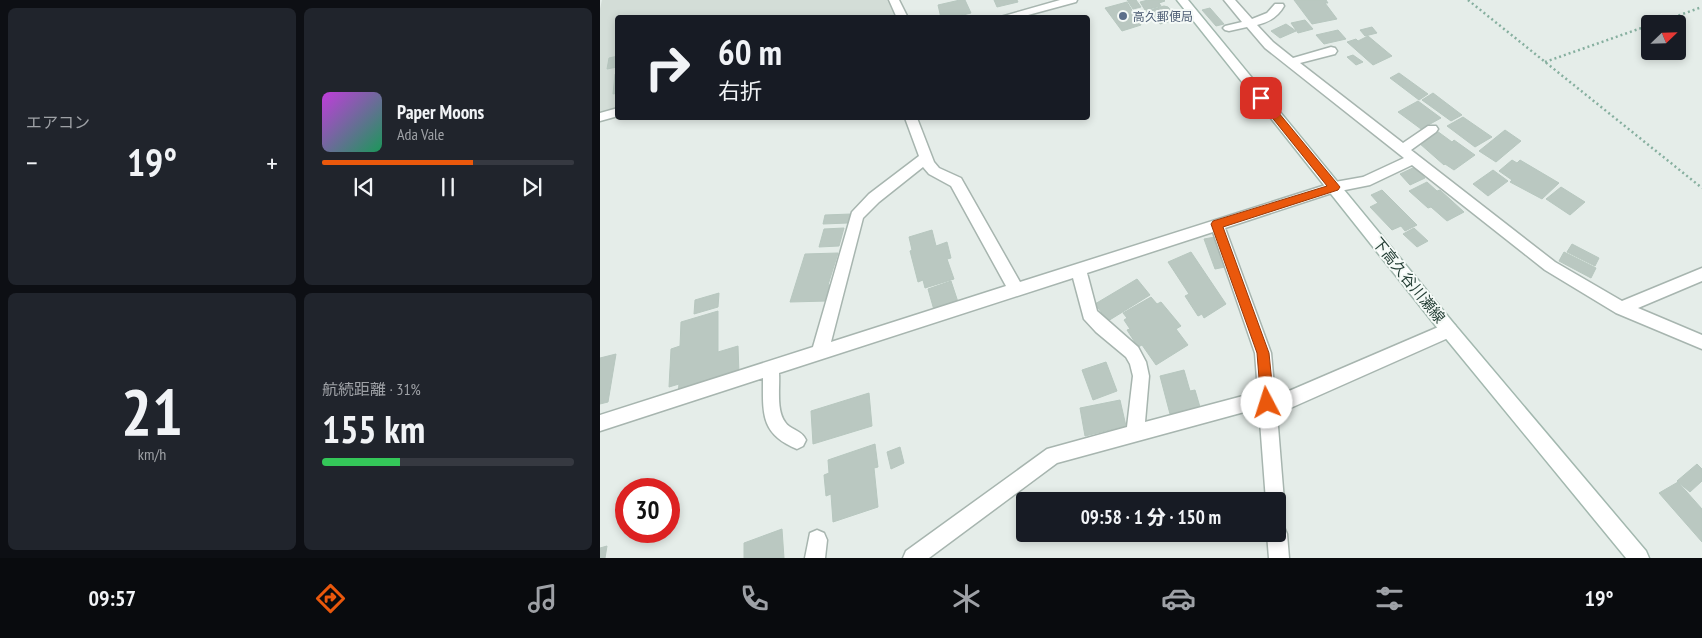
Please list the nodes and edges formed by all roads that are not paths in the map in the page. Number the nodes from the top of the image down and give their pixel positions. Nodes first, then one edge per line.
1 (894, 0) edge
2 (1072, 0) edge
3 (1182, 0) edge
4 (1229, 0) edge
5 (1279, 6) dead end
6 (902, 15) edge
7 (1014, 15) edge
8 (1249, 23) junction
9 (1229, 28) dead end
10 (1331, 50) dead end
11 (1291, 62) junction
12 (615, 113) edge
13 (600, 117) edge
14 (913, 120) edge
15 (1432, 130) dead end
16 (1407, 155) junction
17 (925, 158) junction
18 (1334, 187) junction
19 (1217, 224) junction
20 (1078, 269) junction
21 (1702, 274) edge
22 (1016, 289) junction
23 (1620, 308) junction
24 (1448, 330) junction
25 (1702, 342) edge
26 (820, 352) junction
27 (771, 368) junction
28 (1267, 403) junction
29 (600, 423) edge
30 (1135, 432) junction
31 (797, 440) dead end
32 (1273, 492) edge
33 (1278, 542) edge
34 (913, 558) edge
35 (1279, 558) edge
36 (1639, 558) edge

1 - 6 street
2 - 7 street
3 - 18 street, 下高久谷川瀬線
4 - 8 street
5 - 8 street
8 - 9 street
8 - 11 street
10 - 11 street
11 - 16 street
12 - 13 street
14 - 17 street
15 - 16 street
16 - 18 street
16 - 23 street
17 - 22 street
17 - 26 street
18 - 19 street
18 - 24 street, 下高久谷川瀬線
19 - 20 street
19 - 28 street
20 - 22 street
20 - 30 street
21 - 23 street
22 - 26 street
23 - 25 street
24 - 28 street
24 - 36 street, 下高久谷川瀬線
26 - 27 street
27 - 29 street
27 - 31 street
28 - 30 street
28 - 32 street
30 - 34 street
33 - 35 street

